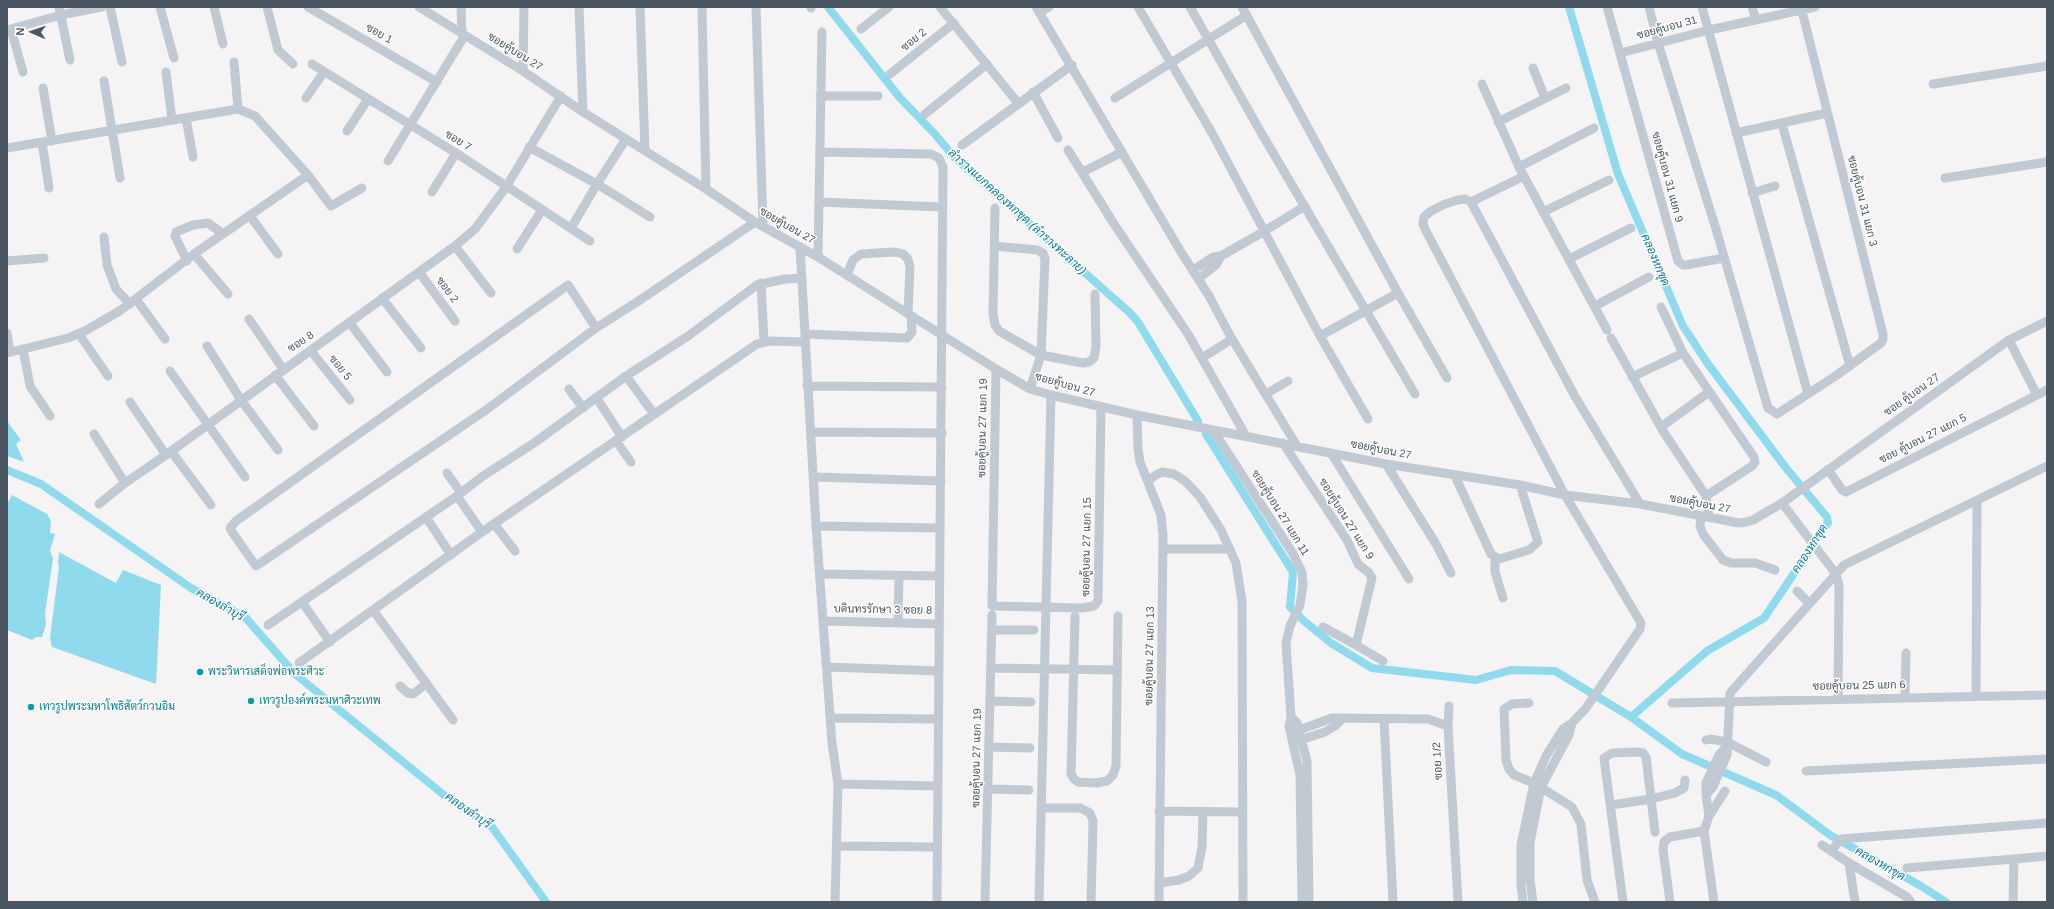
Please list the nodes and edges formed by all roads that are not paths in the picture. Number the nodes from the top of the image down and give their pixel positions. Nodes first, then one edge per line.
1 (102, 7) edge
2 (110, 7) edge
3 (160, 7) edge
4 (214, 7) edge
5 (267, 7) edge
6 (308, 7) edge
7 (419, 7) edge
8 (461, 7) edge
9 (524, 7) edge
10 (579, 7) edge
11 (640, 7) edge
12 (702, 7) edge
13 (756, 7) edge
14 (889, 7) edge
15 (940, 7) edge
16 (1048, 7) edge
17 (1138, 7) edge
18 (1190, 7) edge
19 (1607, 7) edge
20 (1649, 7) edge
21 (1702, 7) edge
22 (1752, 7) edge
23 (1815, 7) edge
24 (1801, 8) edge
25 (1038, 10) edge
26 (60, 11) edge
27 (1244, 11) edge
28 (1756, 20) junction
29 (954, 24) junction
30 (9, 29) edge
31 (861, 29) dead end
32 (1709, 30) junction
33 (822, 32) dead end
34 (463, 34) junction
35 (1208, 39) junction
36 (1658, 43) junction
37 (223, 44) dead end
38 (1620, 53) junction
39 (174, 58) dead end
40 (70, 60) dead end
41 (122, 62) dead end
42 (234, 62) dead end
43 (1170, 62) junction
44 (294, 64) dead end
45 (312, 64) dead end
46 (987, 64) junction
47 (1072, 65) junction
48 (2047, 66) edge
49 (1533, 68) dead end
50 (523, 71) junction
51 (23, 72) dead end
52 (166, 72) dead end
53 (324, 72) junction
54 (890, 74) dead end
55 (104, 81) dead end
56 (437, 82) junction
57 (1482, 84) dead end
58 (1933, 84) dead end
59 (43, 88) dead end
60 (1566, 88) dead end
61 (1033, 92) junction
62 (562, 96) junction
63 (820, 96) junction
64 (878, 96) dead end
65 (306, 98) dead end
66 (1115, 98) dead end
67 (1545, 98) junction
68 (368, 99) junction
69 (1018, 103) junction
70 (238, 109) junction
71 (583, 112) junction
72 (1827, 113) junction
73 (925, 114) dead end
74 (186, 118) junction
75 (172, 120) junction
76 (1498, 122) junction
77 (1782, 124) junction
78 (410, 126) junction
79 (1594, 128) dead end
80 (113, 130) junction
81 (347, 131) dead end
82 (1736, 133) junction
83 (1058, 138) dead end
84 (626, 139) junction
85 (52, 141) junction
86 (42, 142) junction
87 (962, 145) dead end
88 (7, 148) edge
89 (529, 148) junction
90 (645, 150) junction
91 (1068, 150) dead end
92 (820, 152) junction
93 (1122, 152) junction
94 (456, 153) junction
95 (193, 157) dead end
96 (388, 161) dead end
97 (2047, 162) edge
98 (1519, 167) junction
99 (1082, 172) junction
100 (308, 175) junction
101 (1524, 176) junction
102 (120, 178) dead end
103 (1945, 178) dead end
104 (1609, 180) dead end
105 (596, 184) junction
106 (1775, 186) dead end
107 (506, 187) junction
108 (49, 188) dead end
109 (362, 188) dead end
110 (706, 189) junction
111 (432, 192) dead end
112 (1752, 192) junction
113 (820, 202) junction
114 (1471, 202) junction
115 (1305, 206) junction
116 (941, 207) junction
117 (995, 208) dead end
118 (542, 210) junction
119 (1543, 212) junction
120 (250, 216) junction
121 (650, 217) dead end
122 (759, 223) junction
123 (571, 228) junction
124 (1631, 228) dead end
125 (1263, 232) junction
126 (223, 234) junction
127 (104, 237) dead end
128 (590, 241) dead end
129 (455, 246) junction
130 (995, 246) junction
131 (800, 247) junction
132 (517, 249) dead end
133 (194, 254) junction
134 (278, 254) dead end
135 (1221, 256) junction
136 (818, 257) junction
137 (44, 258) dead end
138 (1724, 258) junction
139 (1569, 259) junction
140 (7, 261) edge
141 (187, 261) junction
142 (1193, 270) junction
143 (419, 272) junction
144 (847, 275) junction
145 (1649, 277) dead end
146 (802, 278) junction
147 (1198, 279) junction
148 (761, 284) junction
149 (491, 293) dead end
150 (1398, 293) junction
151 (228, 294) dead end
152 (1095, 294) dead end
153 (382, 298) junction
154 (133, 301) junction
155 (1595, 306) junction
156 (1661, 307) dead end
157 (1367, 310) junction
158 (909, 315) junction
159 (249, 319) dead end
160 (455, 321) dead end
161 (2047, 321) edge
162 (349, 322) junction
163 (596, 328) junction
164 (7, 333) edge
165 (79, 334) junction
166 (941, 334) junction
167 (1320, 336) junction
168 (804, 338) junction
169 (166, 339) dead end
170 (1232, 339) junction
171 (2010, 340) junction
172 (764, 341) junction
173 (207, 346) dead end
174 (421, 348) dead end
175 (23, 349) junction
176 (311, 351) junction
177 (8, 353) edge
178 (1683, 353) junction
179 (1042, 355) junction
180 (1202, 358) junction
181 (1850, 366) junction
182 (283, 369) junction
183 (996, 370) junction
184 (170, 371) dead end
185 (387, 372) dead end
186 (275, 375) junction
187 (108, 376) dead end
188 (626, 376) junction
189 (1632, 377) junction
190 (1447, 378) dead end
191 (1288, 381) dead end
192 (807, 386) junction
193 (942, 387) junction
194 (569, 389) dead end
195 (1030, 389) junction
196 (2047, 390) edge
197 (1709, 392) junction
198 (1266, 394) junction
199 (1415, 394) dead end
200 (1808, 394) junction
201 (1051, 395) junction
202 (2037, 395) junction
203 (596, 397) junction
204 (241, 400) junction
205 (350, 400) dead end
206 (130, 402) dead end
207 (1101, 407) junction
208 (583, 408) junction
209 (654, 414) junction
210 (1137, 415) junction
211 (50, 416) dead end
212 (1368, 419) dead end
213 (207, 425) junction
214 (314, 426) dead end
215 (1661, 427) junction
216 (1213, 430) junction
217 (812, 432) junction
218 (942, 433) junction
219 (94, 434) dead end
220 (1246, 436) junction
221 (619, 439) junction
222 (1283, 443) junction
223 (1297, 446) junction
224 (278, 450) dead end
225 (1332, 452) junction
226 (168, 453) junction
227 (631, 462) dead end
228 (1386, 464) junction
229 (2047, 466) edge
230 (1828, 470) junction
231 (447, 472) dead end
232 (1455, 476) junction
233 (245, 477) dead end
234 (814, 477) junction
235 (941, 481) junction
236 (1148, 481) junction
237 (125, 483) junction
238 (1520, 485) junction
239 (1794, 494) joint
240 (459, 495) junction
241 (1565, 495) junction
242 (1706, 496) junction
243 (1782, 502) junction
244 (1977, 502) junction
245 (99, 504) dead end
246 (1640, 504) junction
247 (211, 506) dead end
248 (426, 517) junction
249 (1705, 517) junction
250 (495, 525) junction
251 (816, 526) junction
252 (939, 528) junction
253 (482, 532) junction
254 (1163, 549) junction
255 (1230, 549) junction
256 (515, 551) dead end
257 (450, 555) junction
258 (1495, 558) junction
259 (1775, 570) dead end
260 (1451, 573) dead end
261 (821, 574) junction
262 (1836, 574) junction
263 (899, 576) junction
264 (939, 576) junction
265 (1409, 579) dead end
266 (1797, 591) dead end
267 (1503, 598) dead end
268 (302, 602) junction
269 (1809, 602) junction
270 (1046, 607) junction
271 (373, 610) junction
272 (992, 611) junction
273 (1075, 616) dead end
274 (1118, 616) dead end
275 (825, 621) junction
276 (898, 623) junction
277 (940, 624) junction
278 (268, 625) dead end
279 (1323, 627) dead end
280 (992, 630) junction
281 (1034, 630) dead end
282 (330, 642) junction
283 (1356, 645) junction
284 (1906, 653) dead end
285 (1383, 661) dead end
286 (299, 663) dead end
287 (828, 667) junction
288 (991, 668) junction
289 (1044, 669) junction
290 (1073, 670) junction
291 (1117, 670) junction
292 (938, 671) junction
293 (426, 684) junction
294 (400, 686) dead end
295 (2047, 695) edge
296 (1976, 696) junction
297 (1905, 697) junction
298 (1838, 698) junction
299 (1729, 700) junction
300 (990, 701) junction
301 (1031, 702) dead end
302 (1529, 703) dead end
303 (1672, 703) dead end
304 (1448, 706) dead end
305 (831, 718) junction
306 (1343, 718) junction
307 (938, 719) junction
308 (1384, 719) junction
309 (453, 720) dead end
310 (1448, 726) junction
311 (1295, 731) junction
312 (1706, 740) dead end
313 (1298, 741) junction
314 (989, 747) junction
315 (1030, 748) dead end
316 (1725, 750) junction
317 (2047, 759) edge
318 (1766, 762) dead end
319 (1806, 771) dead end
320 (1685, 780) dead end
321 (838, 784) junction
322 (1537, 785) junction
323 (938, 786) junction
324 (988, 789) junction
325 (1029, 790) dead end
326 (1725, 792) dead end
327 (1651, 799) junction
328 (1611, 805) junction
329 (1041, 808) junction
330 (1159, 811) junction
331 (1203, 812) junction
332 (1242, 812) junction
333 (1708, 816) junction
334 (2047, 823) edge
335 (1704, 831) junction
336 (1655, 832) dead end
337 (1822, 845) dead end
338 (1836, 845) junction
339 (837, 846) junction
340 (937, 846) junction
341 (1525, 851) junction
342 (2047, 856) edge
343 (2014, 859) junction
344 (1849, 863) junction
345 (1908, 868) dead end
346 (1159, 884) junction
347 (835, 902) edge
348 (937, 902) edge
349 (985, 902) edge
350 (1039, 902) edge
351 (1091, 902) edge
352 (1159, 902) edge
353 (1243, 902) edge
354 (1302, 902) edge
355 (1309, 902) edge
356 (1393, 902) edge
357 (1458, 902) edge
358 (1523, 902) edge
359 (1533, 902) edge
360 (1595, 902) edge
361 (1623, 902) edge
362 (1670, 902) edge
363 (1714, 902) edge
364 (1856, 902) edge
365 (1911, 902) edge
366 (2013, 902) edge

1 - 26 street
2 - 41 street
3 - 39 street
4 - 37 street
5 - 44 street
6 - 56 street, ซอย 1
7 - 34 street, ซอยคู้บอน 27
8 - 34 street
9 - 50 street
10 - 71 street
11 - 90 street
12 - 110 street
13 - 122 street
14 - 31 street
15 - 29 street
16 - 25 street
17 - 43 street
18 - 35 street
19 - 38 street, ซอยคู้บอน 31 แยก 9
20 - 36 street
21 - 32 street
22 - 28 street
23 - 24 street, ซอยคู้บอน 31
24 - 28 street, ซอยคู้บอน 31
24 - 72 street, ซอยคู้บอน 31 แยก 3
25 - 47 street
26 - 30 street
26 - 40 street
27 - 35 street
27 - 150 street
28 - 32 street, ซอยคู้บอน 31
29 - 46 street
29 - 54 street, ซอย 2
30 - 51 street
32 - 36 street, ซอยคู้บอน 31
32 - 82 street
33 - 63 street
34 - 50 street, ซอยคู้บอน 27
34 - 56 street
35 - 43 street
35 - 115 street
36 - 38 street, ซอยคู้บอน 31
36 - 138 street
38 - 138 street, ซอยคู้บอน 31 แยก 9
42 - 70 street
43 - 66 street
43 - 125 street
45 - 53 street, ซอย 7
46 - 69 street
46 - 73 street
47 - 61 street
47 - 93 street
48 - 58 street
49 - 67 street
50 - 62 street, ซอยคู้บอน 27
52 - 75 street
53 - 65 street
53 - 68 street, ซอย 7
55 - 80 street
56 - 78 street
57 - 76 street
59 - 85 street
60 - 67 street
61 - 69 street
61 - 83 street
62 - 71 street, ซอยคู้บอน 27
62 - 89 street, ซอย 8
63 - 64 street
63 - 92 street
67 - 76 street
68 - 78 street, ซอย 7
68 - 81 street
69 - 87 street
70 - 74 street
70 - 100 street
71 - 84 street, ซอยคู้บอน 27
72 - 77 street
72 - 181 street, ซอยคู้บอน 31 แยก 3
74 - 75 street
74 - 95 street
75 - 80 street
76 - 98 street
77 - 82 street
77 - 181 street
78 - 94 street, ซอย 7
78 - 96 street
79 - 98 street
80 - 85 street
80 - 102 street
82 - 112 street
84 - 90 street, ซอยคู้บอน 27
84 - 105 street
85 - 86 street
86 - 88 street
86 - 108 street
89 - 105 street
89 - 107 street, ซอย 8
90 - 110 street, ซอยคู้บอน 27
91 - 99 street
92 - 113 street
92 - 116 street
93 - 99 street
93 - 142 street
94 - 107 street, ซอย 7
94 - 111 street
97 - 103 street
98 - 101 street
99 - 180 street
100 - 109 street
100 - 120 street
101 - 114 street
101 - 119 street
104 - 119 street
105 - 121 street
105 - 123 street
106 - 112 street
107 - 118 street, ซอย 7
107 - 129 street, ซอย 8
110 - 122 street, ซอยคู้บอน 27
112 - 200 street
113 - 116 street
113 - 136 street
114 - 241 street
114 - 246 street
115 - 125 street
115 - 157 street
116 - 166 street
117 - 130 street
118 - 123 street, ซอย 7
118 - 132 street
119 - 139 street
120 - 126 street
120 - 134 street
122 - 131 street, ซอยคู้บอน 27
122 - 163 street
123 - 128 street, ซอย 7
124 - 139 street
125 - 135 street
125 - 167 street
126 - 133 street
126 - 141 street
127 - 154 street
129 - 143 street, ซอย 8
129 - 149 street
130 - 179 street
130 - 179 street
131 - 136 street, ซอยคู้บอน 27
131 - 146 street
133 - 141 street
133 - 151 street
135 - 142 street
135 - 147 street
136 - 144 street, ซอยคู้บอน 27
137 - 140 street
138 - 200 street, ซอยคู้บอน 31 แยก 3
139 - 155 street
141 - 154 street
142 - 147 street
143 - 153 street, ซอย 8
143 - 160 street, ซอย 2
144 - 158 street, ซอยคู้บอน 27
144 - 158 street
145 - 155 street
146 - 148 street
146 - 168 street
147 - 170 street
148 - 172 street
148 - 188 street
150 - 157 street
150 - 190 street
152 - 179 street
153 - 162 street, ซอย 8
153 - 174 street
154 - 165 street
154 - 169 street
155 - 189 street
156 - 178 street
157 - 167 street
157 - 199 street
158 - 166 street, ซอยคู้บอน 27
158 - 168 street
159 - 182 street
161 - 171 street, ซอย คู้บอน 27
162 - 176 street, ซอย 8
162 - 185 street
163 - 163 street
164 - 177 street
165 - 175 street
165 - 187 street
166 - 183 street, ซอยคู้บอน 27
166 - 193 street
167 - 212 street
168 - 172 street
168 - 192 street
170 - 180 street
170 - 198 street
171 - 202 street
171 - 230 street, ซอย คู้บอน 27
172 - 209 street
173 - 204 street
175 - 177 street
175 - 211 street
176 - 182 street, ซอย 8
176 - 205 street, ซอย 5
178 - 189 street
178 - 197 street
179 - 195 street
180 - 220 street
181 - 200 street, ซอยคู้บอน 31 แยก 3
182 - 186 street, ซอย 8
183 - 195 street, ซอยคู้บอน 27
183 - 272 street, ซอยคู้บอน 27 แยก 19
184 - 213 street
186 - 204 street, ซอย 8
186 - 214 street
188 - 203 street
188 - 209 street
189 - 215 street
191 - 198 street
192 - 193 street
192 - 217 street
193 - 218 street
194 - 208 street
195 - 201 street, ซอยคู้บอน 27
196 - 202 street
197 - 215 street
197 - 242 street
198 - 223 street
201 - 207 street, ซอยคู้บอน 27
201 - 270 street
202 - 230 street, ซอย คู้บอน 27 แยก 5
203 - 208 street
203 - 221 street
204 - 213 street, ซอย 8
204 - 224 street
206 - 226 street
207 - 210 street, ซอยคู้บอน 27
207 - 270 street, ซอยคู้บอน 27 แยก 15
208 - 240 street
209 - 221 street
210 - 216 street, ซอยคู้บอน 27
210 - 236 street, ซอยคู้บอน 27 แยก 13
213 - 226 street, ซอย 8
213 - 233 street
215 - 242 street
216 - 220 street, ซอยคู้บอน 27
216 - 311 street, ซอยคู้บอน 27 แยก 11
217 - 218 street
217 - 234 street
218 - 235 street
219 - 237 street
220 - 222 street, ซอยคู้บอน 27
221 - 227 street
221 - 250 street
222 - 223 street, ซอยคู้บอน 27
222 - 283 street, ซอยคู้บอน 27 แยก 9
223 - 225 street, ซอยคู้บอน 27
225 - 228 street, ซอยคู้บอน 27
225 - 265 street
226 - 237 street, ซอย 8
226 - 247 street
228 - 232 street, ซอยคู้บอน 27
228 - 260 street
229 - 244 street
230 - 239 street, ซอย คู้บอน 27
231 - 240 street
232 - 238 street, ซอยคู้บอน 27
232 - 258 street
234 - 235 street
234 - 251 street
235 - 252 street
236 - 254 street, ซอยคู้บอน 27 แยก 13
236 - 255 street
237 - 245 street, ซอย 8
238 - 241 street, ซอยคู้บอน 27
238 - 258 street
239 - 243 street, ซอยคู้บอน 27
240 - 248 street
240 - 253 street
241 - 246 street, ซอยคู้บอน 27
241 - 322 street
242 - 249 street
243 - 249 street, ซอยคู้บอน 27
243 - 262 street
244 - 262 street
244 - 296 street
246 - 249 street, ซอยคู้บอน 27
248 - 257 street
248 - 268 street
249 - 259 street
250 - 253 street
250 - 256 street
251 - 252 street
251 - 261 street
252 - 264 street
253 - 257 street
254 - 255 street
254 - 330 street, ซอยคู้บอน 27 แยก 13
255 - 332 street
257 - 271 street
258 - 267 street
261 - 263 street
261 - 275 street
262 - 269 street
262 - 298 street
263 - 264 street
263 - 276 street
264 - 277 street
266 - 269 street
268 - 278 street
268 - 282 street
269 - 299 street
270 - 272 street, ซอยคู้บอน 27 แยก 15
270 - 289 street
271 - 282 street
271 - 293 street
272 - 280 street, ซอยคู้บอน 27 แยก 19
273 - 290 street
274 - 291 street
275 - 276 street, บดินทรรักษา 3 ซอย 8
275 - 287 street
276 - 277 street, บดินทรรักษา 3 ซอย 8
277 - 292 street
279 - 283 street
280 - 281 street
280 - 288 street, ซอยคู้บอน 27 แยก 19
282 - 286 street
283 - 285 street
284 - 297 street
287 - 292 street
287 - 305 street
288 - 289 street
288 - 300 street, ซอยคู้บอน 27 แยก 19
289 - 290 street
289 - 329 street
290 - 291 street
290 - 291 street
292 - 307 street
293 - 294 street
293 - 309 street
295 - 296 street, ซอยคู้บอน 25 แยก 6
296 - 297 street, ซอยคู้บอน 25 แยก 6
297 - 298 street, ซอยคู้บอน 25 แยก 6
298 - 299 street, ซอยคู้บอน 25 แยก 6
299 - 303 street, ซอยคู้บอน 25 แยก 6
299 - 316 street
300 - 301 street
300 - 314 street, ซอยคู้บอน 27 แยก 19
302 - 322 street
304 - 310 street, ซอย 1/2
305 - 307 street
305 - 321 street
306 - 308 street
306 - 311 street
306 - 313 street
307 - 323 street
308 - 310 street
308 - 356 street
310 - 357 street, ซอย 1/2
311 - 313 street
312 - 316 street
313 - 354 street
313 - 355 street
314 - 315 street
314 - 324 street, ซอยคู้บอน 27 แยก 19
316 - 318 street
316 - 333 street
317 - 319 street
320 - 327 street
321 - 323 street
321 - 339 street
322 - 341 street
322 - 360 street
323 - 340 street
324 - 325 street
324 - 349 street, ซอยคู้บอน 27 แยก 19
326 - 333 street
327 - 328 street
327 - 328 street
327 - 336 street
328 - 361 street
329 - 350 street
329 - 351 street
330 - 331 street
330 - 346 street, ซอยคู้บอน 27 แยก 13
331 - 332 street
331 - 346 street
332 - 353 street
333 - 335 street
334 - 338 street
335 - 362 street
335 - 363 street
337 - 338 street
338 - 344 street
339 - 340 street
339 - 347 street
340 - 348 street
341 - 358 street
341 - 359 street
342 - 343 street
343 - 345 street
343 - 366 street
344 - 364 street
344 - 365 street
346 - 352 street, ซอยคู้บอน 27 แยก 13

